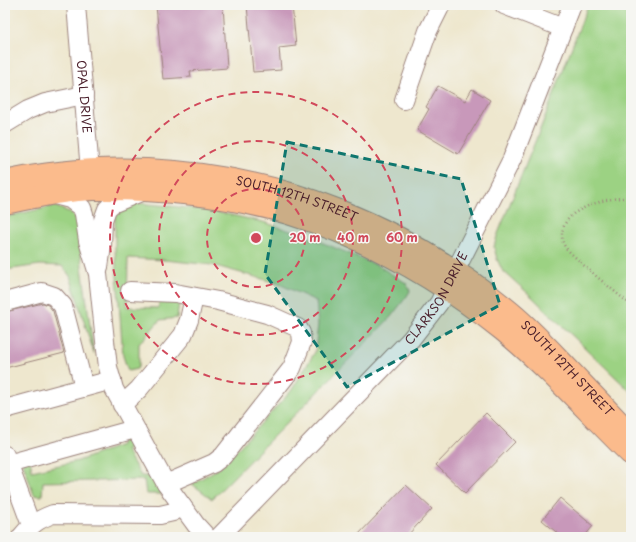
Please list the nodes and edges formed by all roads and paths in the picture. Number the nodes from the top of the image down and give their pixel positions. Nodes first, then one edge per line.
1 (76, 5) edge
2 (441, 5) edge
3 (504, 5) edge
4 (572, 5) edge
5 (563, 28) junction
6 (84, 95) junction
7 (404, 100) dead end
8 (5, 124) edge
9 (91, 179) junction
10 (5, 182) edge
11 (145, 190) junction
12 (51, 194) junction
13 (631, 198) edge
14 (5, 203) edge
15 (98, 274) junction
16 (450, 279) junction
17 (130, 291) dead end
18 (194, 296) junction
19 (5, 302) edge
20 (631, 305) edge
21 (568, 369) junction
22 (112, 380) junction
23 (84, 387) junction
24 (122, 405) junction
25 (5, 409) edge
26 (631, 421) edge
27 (135, 429) junction
28 (631, 436) edge
29 (631, 454) edge
30 (7, 460) edge
31 (166, 484) junction
32 (182, 506) junction
33 (26, 531) edge
34 (207, 537) edge
35 (219, 537) edge

1 - 6 street, OPAL DRIVE
2 - 7 street
3 - 5 street
4 - 5 street, CLARKSON DRIVE
5 - 16 street, CLARKSON DRIVE
6 - 8 street
6 - 9 street, OPAL DRIVE
9 - 10 main road, SOUTH 12TH STREET
9 - 11 main road, SOUTH 12TH STREET
9 - 12 main road, SOUTH 12TH STREET
9 - 16 main road, SOUTH 12TH STREET
11 - 15 street
11 - 16 main road, SOUTH 12TH STREET
12 - 14 main road, SOUTH 12TH STREET
12 - 15 street
13 - 20 path
15 - 22 street
16 - 21 main road, SOUTH 12TH STREET
16 - 29 main road, SOUTH 12TH STREET
16 - 35 street, CLARKSON DRIVE
17 - 18 street
18 - 24 street
18 - 31 street
19 - 23 street
21 - 26 main road
21 - 28 main road, SOUTH 12TH STREET
22 - 23 street
22 - 24 street
23 - 25 street
24 - 27 street
27 - 30 street
27 - 31 street
30 - 33 street
31 - 32 street
32 - 33 street
32 - 34 street

